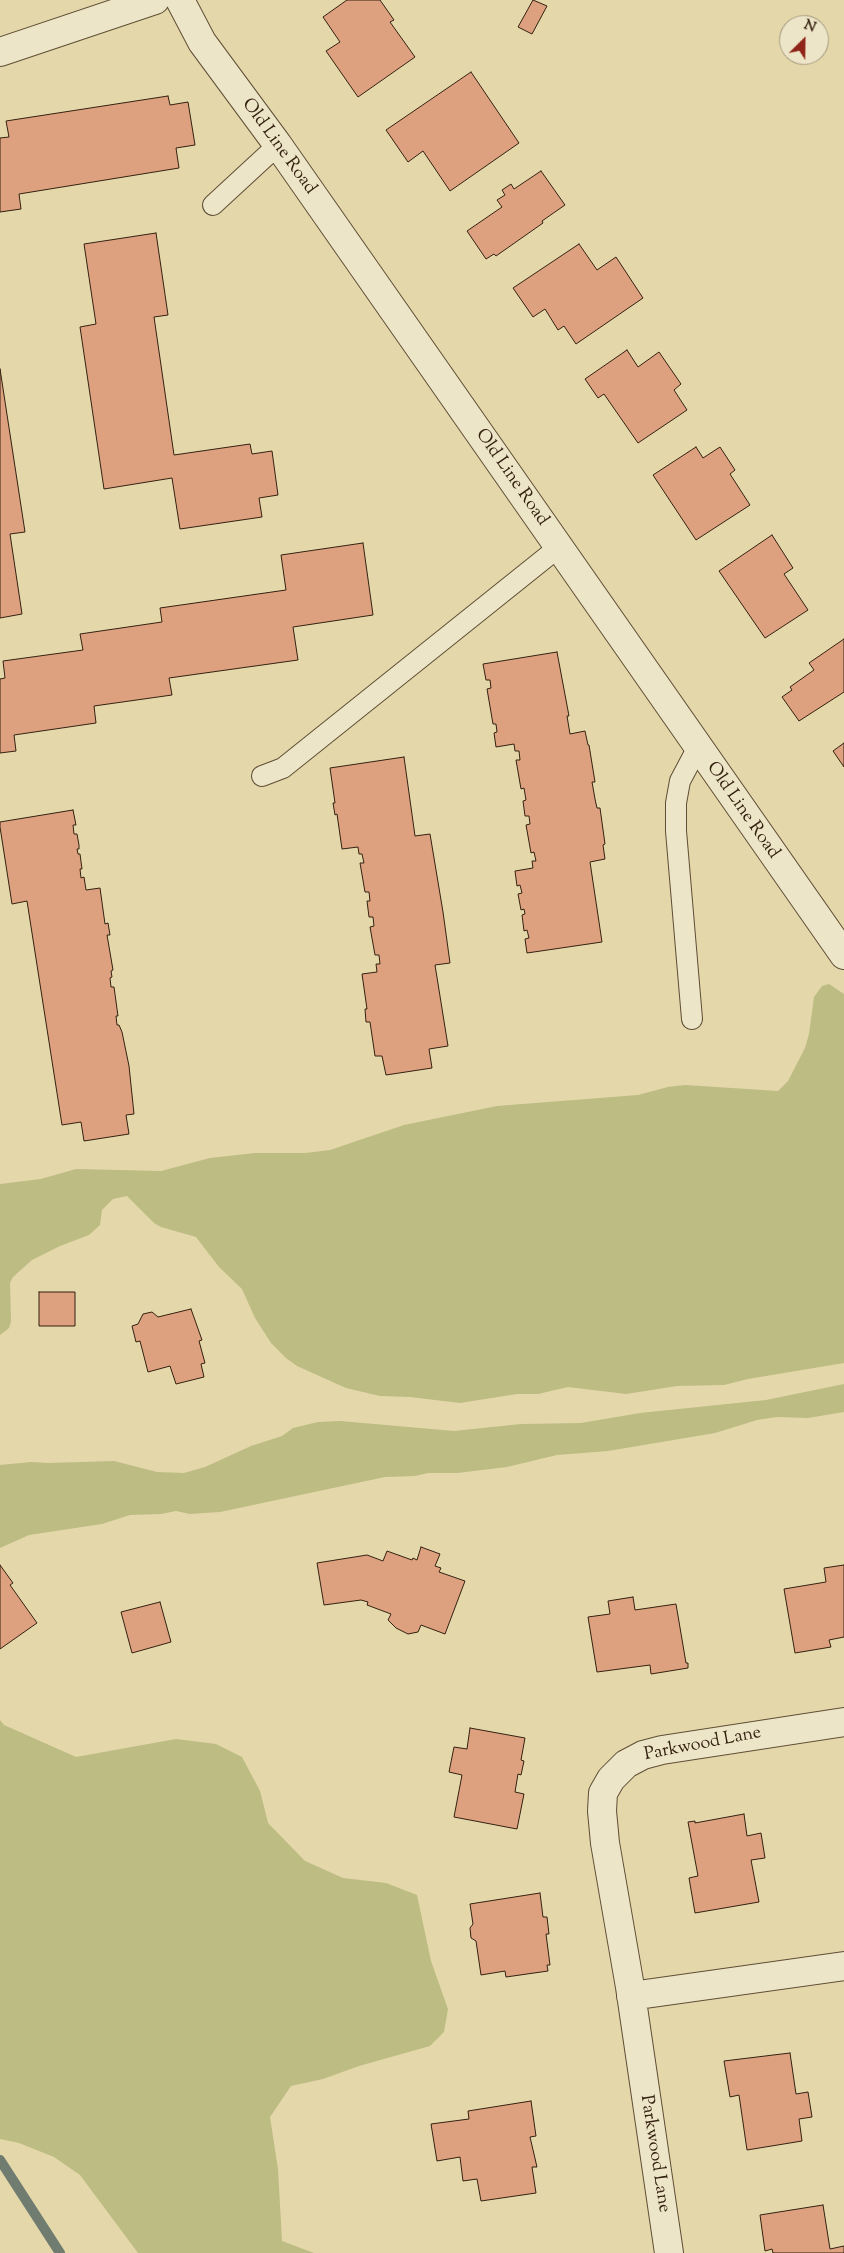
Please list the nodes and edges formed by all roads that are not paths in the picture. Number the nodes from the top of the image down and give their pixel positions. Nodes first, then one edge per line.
1 (155, 0) edge
2 (180, 0) edge
3 (0, 52) edge
4 (278, 145) junction
5 (213, 205) dead end
6 (559, 548) junction
7 (698, 747) junction
8 (262, 776) dead end
9 (844, 955) edge
10 (692, 1019) dead end
11 (844, 1722) edge
12 (844, 1966) edge
13 (631, 1996) junction
14 (668, 2253) edge

1 - 3 street
2 - 4 street, Old Line Road
4 - 5 lane
4 - 6 street, Old Line Road
6 - 7 street, Old Line Road
6 - 8 lane
7 - 9 street, Old Line Road
7 - 10 lane
11 - 13 street, Parkwood Lane
12 - 13 street
13 - 14 street, Parkwood Lane

